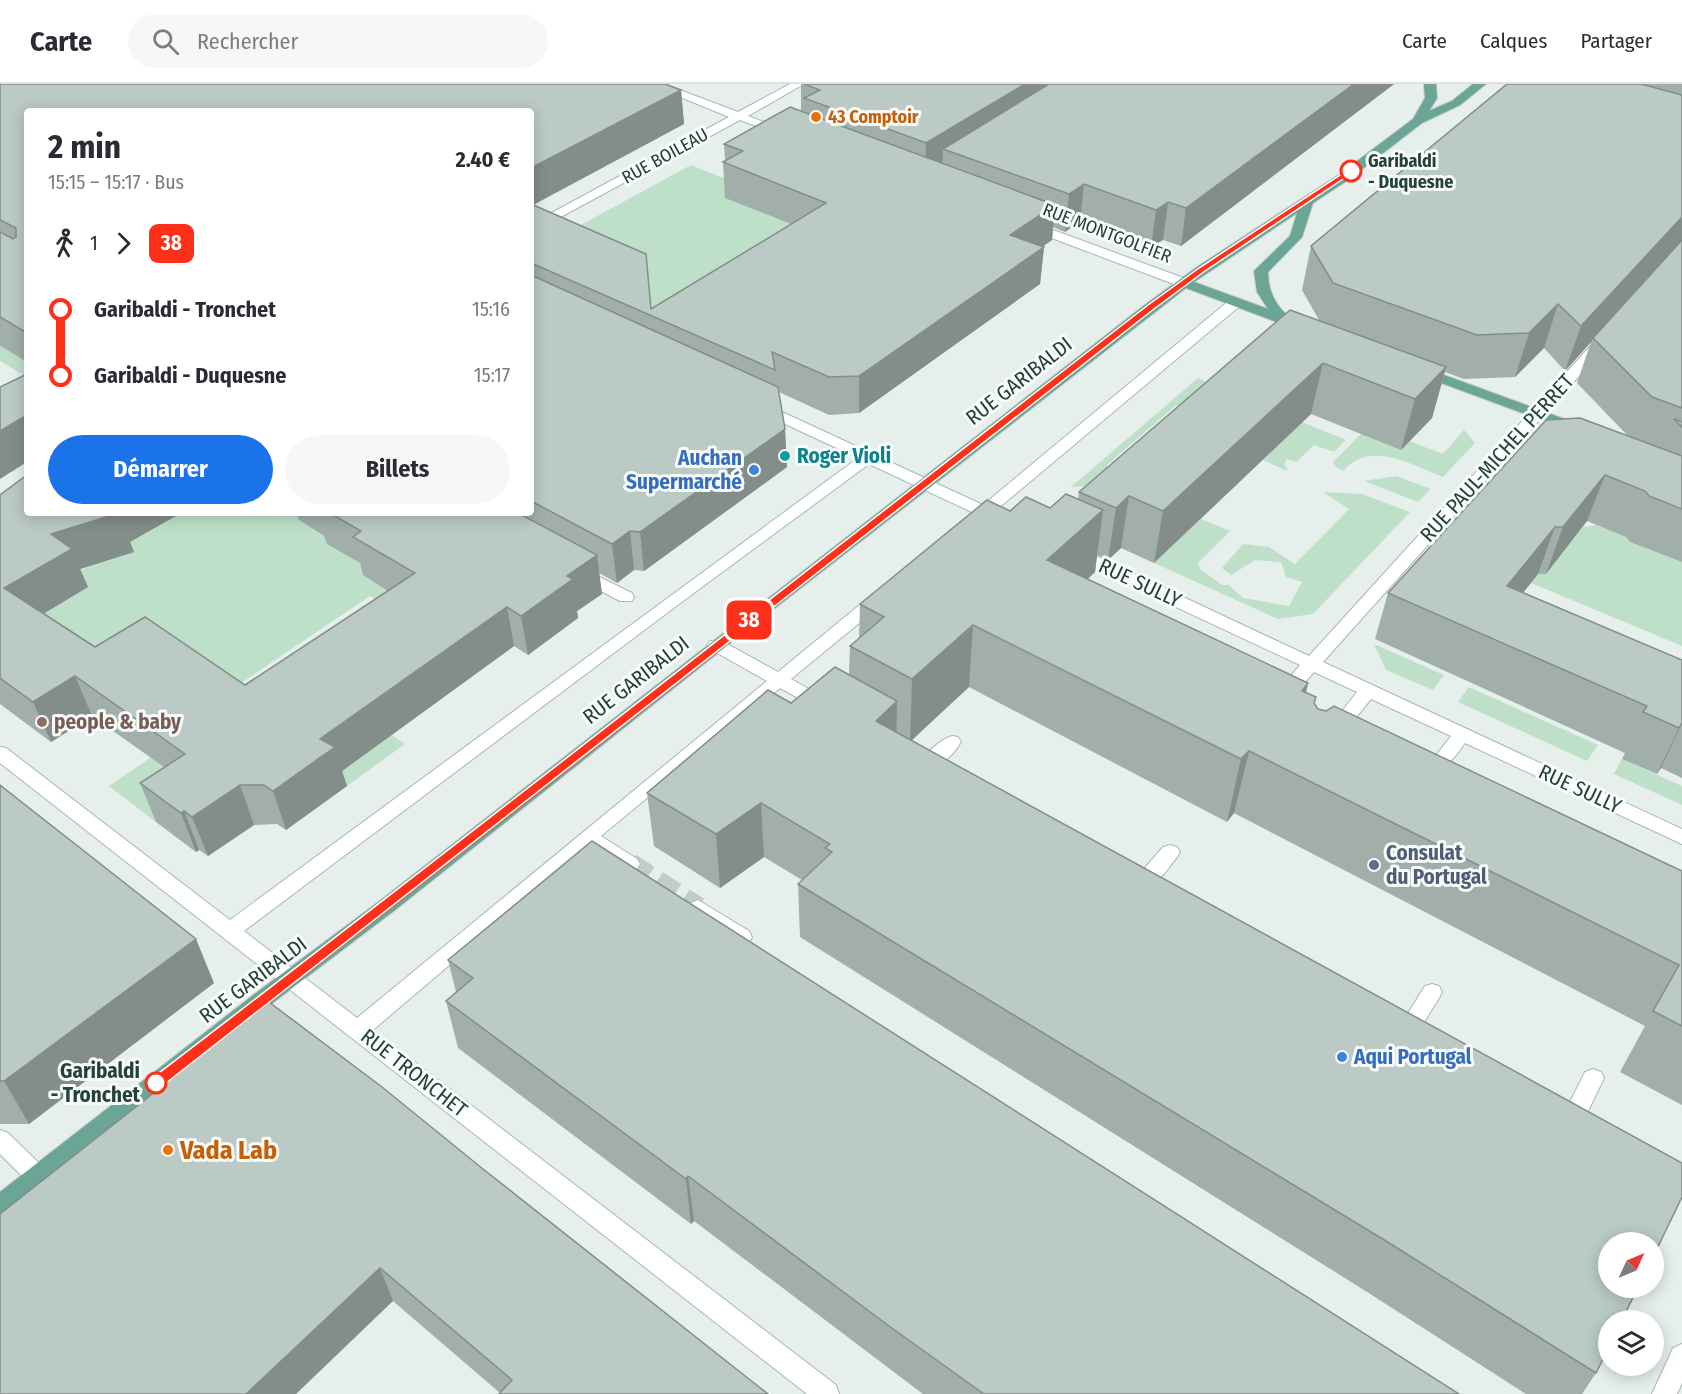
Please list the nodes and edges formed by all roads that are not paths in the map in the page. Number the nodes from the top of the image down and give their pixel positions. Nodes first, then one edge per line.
1 (654, 84) edge
2 (798, 84) edge
3 (1430, 84) edge
4 (1480, 84) edge
5 (739, 116) junction
6 (1418, 121) junction
7 (794, 137) edge
8 (1307, 201) junction
9 (1015, 219) edge
10 (534, 227) edge
11 (1184, 283) junction
12 (1236, 302) junction
13 (1287, 321) junction
14 (1613, 330) edge
15 (1320, 333) edge
16 (1407, 365) edge
17 (749, 402) edge
18 (1538, 413) junction
19 (1593, 434) edge
20 (869, 457) junction
21 (926, 483) junction
22 (985, 512) junction
23 (1010, 523) edge
24 (966, 526) edge
25 (1062, 547) edge
26 (563, 563) edge
27 (894, 586) edge
28 (626, 597) dead end
29 (716, 645) junction
30 (1312, 663) junction
31 (778, 680) junction
32 (1290, 688) edge
33 (1369, 690) junction
34 (839, 713) edge
35 (1464, 734) junction
36 (952, 742) dead end
37 (1323, 747) edge
38 (909, 752) edge
39 (0, 753) edge
40 (1443, 758) edge
41 (929, 763) junction
42 (949, 774) edge
43 (587, 837) junction
44 (1682, 837) edge
45 (1170, 852) dead end
46 (630, 864) tunnel mouth
47 (1124, 871) edge
48 (1144, 882) junction
49 (1164, 893) edge
50 (698, 909) tunnel mouth
51 (230, 931) junction
52 (758, 947) edge
53 (292, 978) junction
54 (1432, 992) dead end
55 (358, 1029) junction
56 (1429, 1040) edge
57 (1593, 1078) dead end
58 (1552, 1108) edge
59 (1573, 1119) junction
60 (1593, 1130) edge
61 (0, 1140) edge
62 (37, 1176) junction
63 (0, 1205) edge
64 (1682, 1356) edge
65 (827, 1394) edge
66 (1664, 1394) edge

1 - 5 street
2 - 5 street, RUE BOILEAU
3 - 6 main road, RUE GARIBALDI
4 - 6 main road, RUE GARIBALDI
5 - 7 street
5 - 10 street, RUE BOILEAU
6 - 8 main road, RUE GARIBALDI
8 - 11 main road, RUE GARIBALDI
8 - 13 main road
9 - 11 street, RUE MONTGOLFIER
11 - 12 main road, RUE MONTGOLFIER
11 - 21 main road, RUE GARIBALDI
12 - 13 main road, RUE MONTGOLFIER
12 - 22 street
13 - 15 main road, RUE MONTGOLFIER
14 - 18 street, RUE PAUL-MICHEL PERRET
16 - 18 main road
17 - 20 street
18 - 19 main road
18 - 30 street, RUE PAUL-MICHEL PERRET
20 - 21 street
20 - 51 street
21 - 22 street
21 - 29 main road, RUE GARIBALDI
22 - 23 street
22 - 24 street
25 - 30 street, RUE SULLY
26 - 28 street
27 - 31 street
29 - 31 street
29 - 53 main road, RUE GARIBALDI
30 - 32 street, RUE PAUL-MICHEL PERRET
30 - 33 street, RUE SULLY
31 - 34 street
31 - 43 street
33 - 35 street, RUE SULLY
33 - 37 street
35 - 40 street
35 - 44 street, RUE SULLY
36 - 41 street
38 - 41 street
39 - 51 street, RUE TRONCHET
41 - 42 street
43 - 46 street
43 - 55 street
45 - 48 street
47 - 48 street
48 - 49 street
50 - 52 street
51 - 53 street, RUE TRONCHET
53 - 55 street, RUE TRONCHET
53 - 62 main road, RUE GARIBALDI
54 - 56 street
55 - 65 street, RUE TRONCHET
57 - 59 street
58 - 59 street
59 - 60 street
61 - 62 street
62 - 63 main road, RUE GARIBALDI
64 - 66 street

